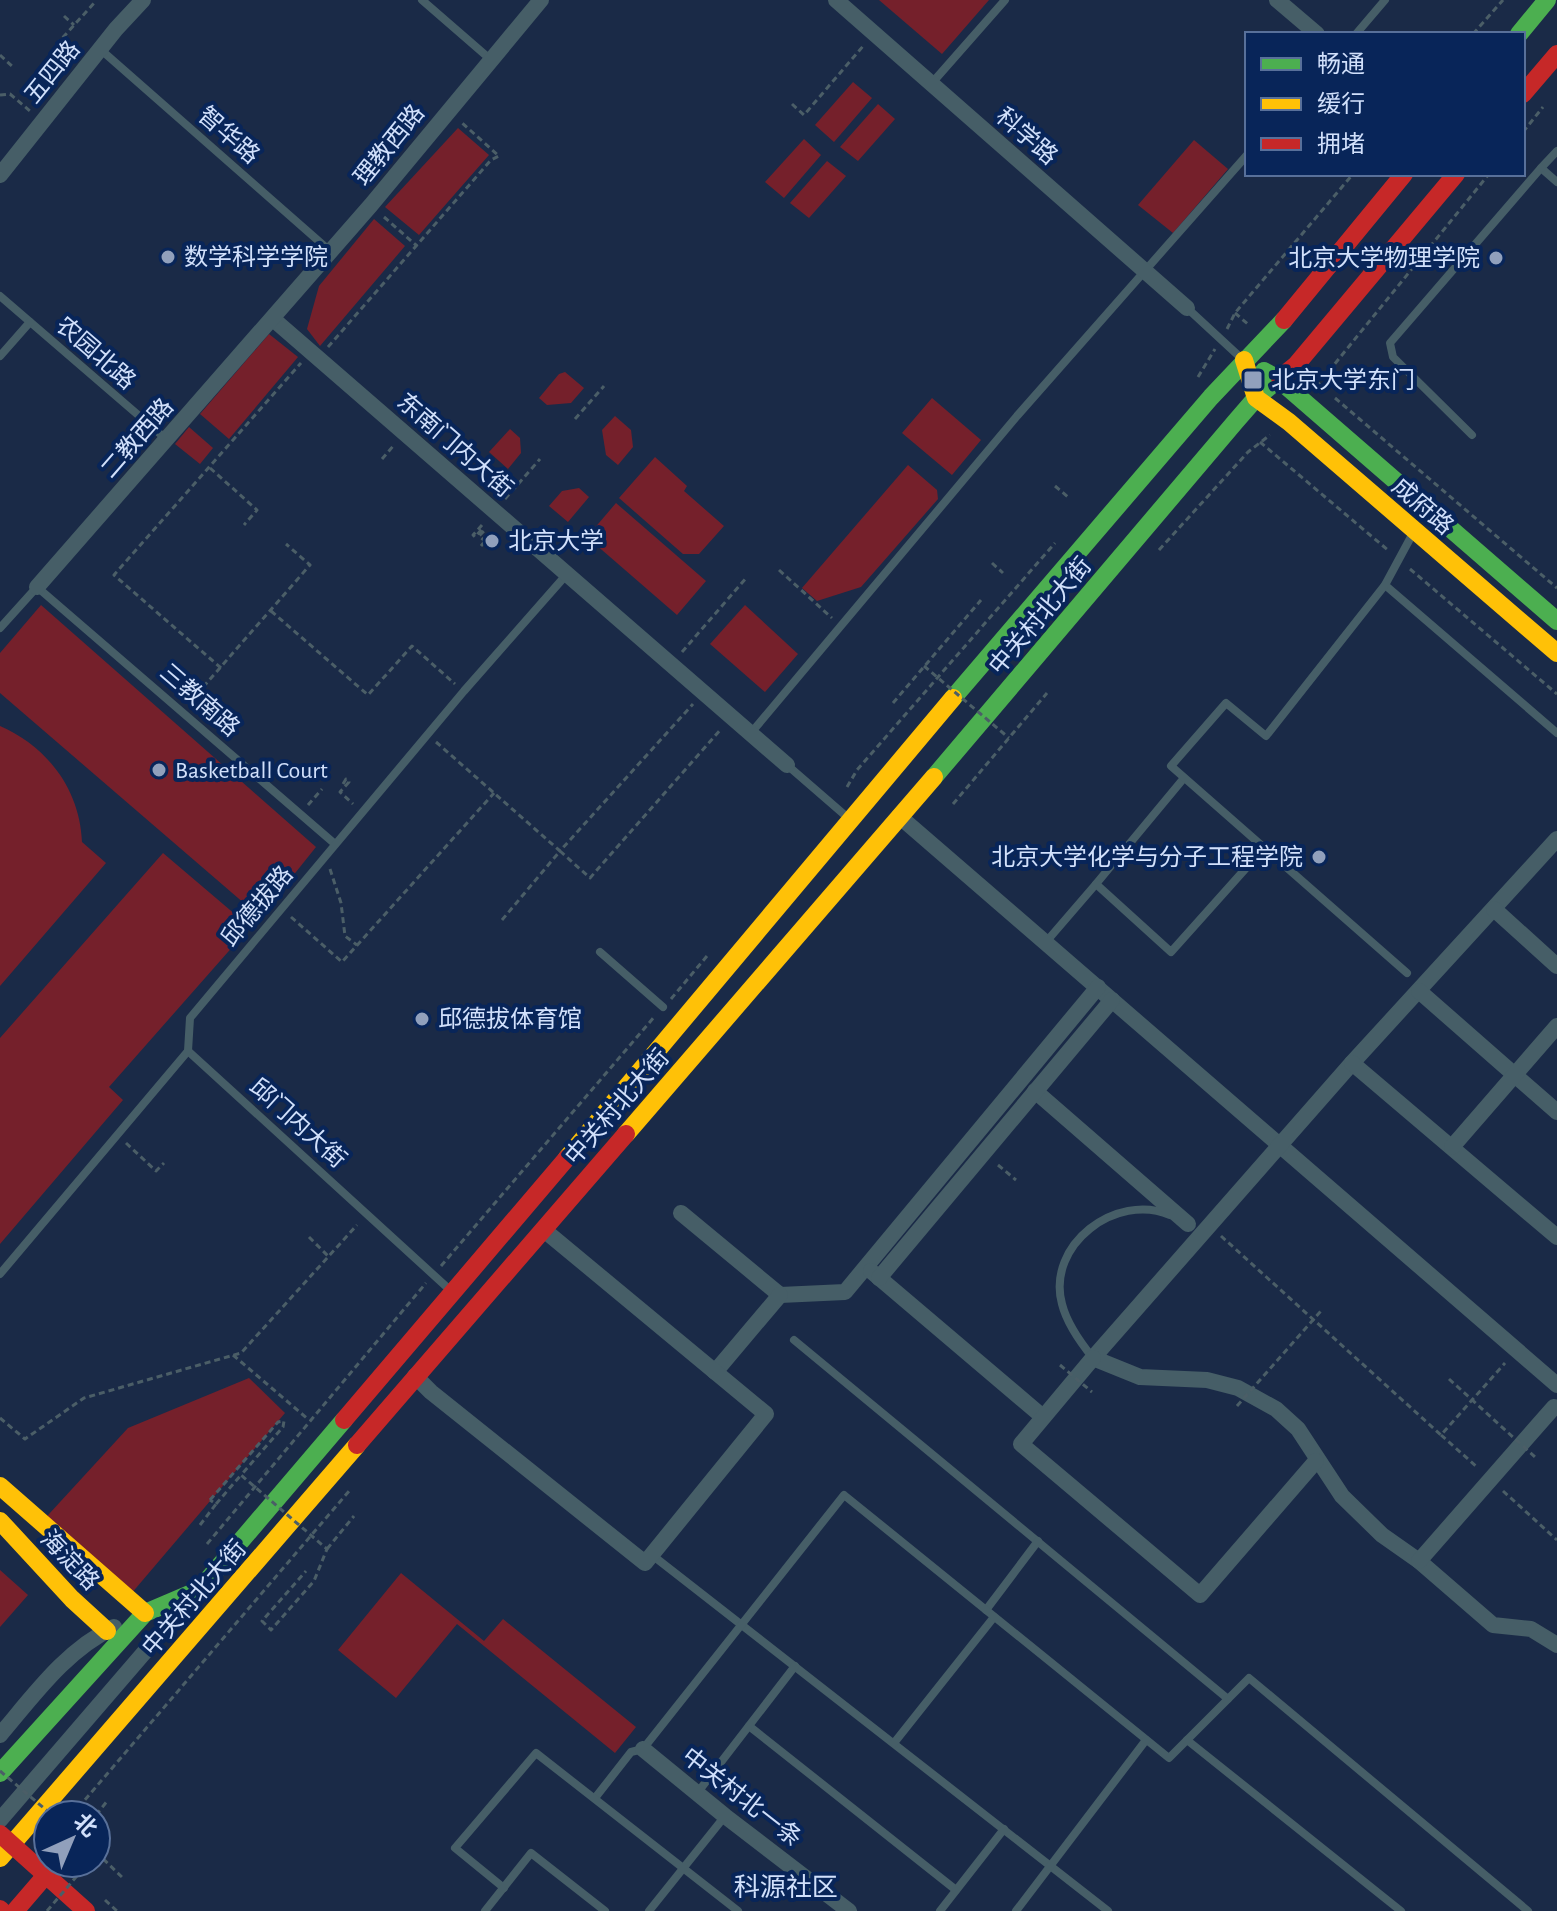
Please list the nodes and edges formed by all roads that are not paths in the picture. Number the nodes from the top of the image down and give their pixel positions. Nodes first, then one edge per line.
1 (143, 0) edge
2 (422, 0) edge
3 (541, 0) edge
4 (836, 0) edge
5 (1005, 0) edge
6 (1277, 0) edge
7 (1385, 0) edge
8 (1547, 0) edge
9 (1315, 32) edge
10 (1358, 32) edge
11 (1521, 32) edge
12 (100, 49) junction
13 (1557, 54) edge
14 (490, 59) junction
15 (932, 83) junction
16 (1525, 92) edge
17 (1557, 151) edge
18 (1245, 157) edge
19 (1541, 168) junction
20 (0, 175) edge
21 (1402, 176) edge
22 (1454, 176) edge
23 (1557, 182) edge
24 (330, 252) junction
25 (1144, 271) junction
26 (0, 296) edge
27 (1187, 308) joint
28 (273, 319) junction
29 (30, 322) junction
30 (0, 356) edge
31 (1244, 360) junction
32 (1278, 379) junction
33 (1256, 398) junction
34 (1472, 435) dead end
35 (167, 440) junction
36 (1414, 530) junction
37 (567, 574) junction
38 (1385, 585) junction
39 (37, 587) junction
40 (1557, 621) edge
41 (0, 628) edge
42 (1557, 653) edge
43 (751, 733) junction
44 (1557, 733) edge
45 (787, 765) joint
46 (1184, 778) junction
47 (899, 816) junction
48 (850, 819) junction
49 (1557, 839) edge
50 (335, 844) junction
51 (1264, 848) junction
52 (1096, 884) junction
53 (1494, 909) junction
54 (1046, 942) junction
55 (600, 952) dead end
56 (1557, 966) edge
57 (1407, 973) dead end
58 (1098, 987) junction
59 (1419, 991) junction
60 (1112, 1000) junction
61 (663, 1007) road end
62 (1557, 1026) edge
63 (188, 1051) junction
64 (1352, 1063) junction
65 (1514, 1074) junction
66 (1035, 1091) junction
67 (1557, 1112) edge
68 (1281, 1144) junction
69 (1452, 1147) junction
70 (681, 1213) dead end
71 (1199, 1228) junction
72 (544, 1230) junction
73 (1557, 1237) edge
74 (866, 1266) junction
75 (0, 1274) edge
76 (879, 1278) junction
77 (452, 1292) junction
78 (780, 1295) junction
79 (794, 1340) dead end
80 (1093, 1358) junction
81 (715, 1372) junction
82 (415, 1376) junction
83 (1557, 1385) edge
84 (1556, 1406) edge
85 (1043, 1417) junction
86 (1316, 1461) junction
87 (0, 1486) edge
88 (0, 1521) edge
89 (1038, 1541) junction
90 (652, 1555) junction
91 (1419, 1561) junction
92 (199, 1590) junction
93 (986, 1610) junction
94 (145, 1613) junction
95 (994, 1617) junction
96 (742, 1624) junction
97 (107, 1631) junction
98 (1557, 1645) edge
99 (795, 1666) junction
100 (1228, 1699) junction
101 (749, 1726) junction
102 (0, 1735) edge
103 (1146, 1740) junction
104 (1187, 1740) junction
105 (894, 1743) junction
106 (643, 1749) junction
107 (0, 1772) edge
108 (698, 1792) junction
109 (595, 1798) junction
110 (725, 1816) junction
111 (0, 1820) edge
112 (1004, 1829) junction
113 (4, 1846) edge
114 (32, 1865) edge
115 (1049, 1865) junction
116 (683, 1867) junction
117 (43, 1879) edge
118 (50, 1879) edge
119 (504, 1888) junction
120 (956, 1890) junction
121 (15, 1911) edge
122 (86, 1911) edge
123 (485, 1911) edge
124 (605, 1911) edge
125 (649, 1911) edge
126 (738, 1911) edge
127 (849, 1911) edge
128 (940, 1911) edge
129 (1016, 1911) edge
130 (1108, 1911) edge
131 (1401, 1911) edge
132 (1528, 1911) edge

1 - 12 street, 五四路
2 - 14 lane
3 - 14 street, 理教西路
4 - 15 street, 科学路
5 - 15 lane
6 - 9 street
7 - 10 lane
8 - 11 main road
12 - 20 street, 五四路
12 - 24 lane, 智华路
13 - 16 main road
14 - 24 street, 理教西路
15 - 25 street, 科学路
17 - 19 lane
18 - 25 lane
19 - 23 lane
19 - 34 lane
21 - 31 main road, 中关村北大街
22 - 32 main road
24 - 28 street, 理教西路
25 - 27 street, 科学路
25 - 43 lane
26 - 29 lane, 农园北路
27 - 31 lane
28 - 35 street, 二教西路
28 - 37 street, 东南门内大街
29 - 30 lane
29 - 35 lane, 农园北路
31 - 32 main road, 成府路
31 - 33 main road
31 - 48 main road, 中关村北大街
32 - 33 main road, 中关村北大街
32 - 40 main road, 成府路
33 - 36 main road, 成府路
33 - 47 main road, 中关村北大街
35 - 39 street, 二教西路
36 - 38 lane
36 - 42 main road, 成府路
37 - 43 street, 东南门内大街
37 - 50 lane, 邱德拔路
38 - 44 lane
38 - 46 lane
39 - 41 lane
39 - 50 lane, 三教南路
43 - 45 street, 东南门内大街
45 - 48 lane
46 - 51 lane
46 - 52 lane
47 - 54 street
47 - 72 main road, 中关村北大街
48 - 77 main road, 中关村北大街
49 - 53 street
50 - 63 lane, 邱德拔路
51 - 52 lane
51 - 57 lane
52 - 54 lane
53 - 56 street
53 - 59 street
54 - 58 street
55 - 61 lane
58 - 60 street
58 - 74 street
59 - 64 street
59 - 65 street
60 - 66 street
60 - 68 street
62 - 65 street
63 - 75 lane
63 - 77 lane, 邱门内大街
64 - 68 street
64 - 69 street
65 - 67 street
65 - 69 street
66 - 71 street
66 - 76 street
68 - 71 street
68 - 83 street
69 - 73 street
70 - 78 street
71 - 80 street
71 - 80 lane
72 - 81 street
72 - 82 main road, 中关村北大街
74 - 76 street
74 - 78 street
76 - 85 street
77 - 92 main road, 中关村北大街
78 - 81 street
79 - 89 lane
80 - 85 street
80 - 86 street
81 - 90 street
82 - 90 street
82 - 113 main road, 中关村北大街
84 - 91 street
85 - 86 street
86 - 91 street
87 - 94 main road
88 - 97 main road, 海淀路
89 - 93 lane
89 - 100 lane
90 - 96 lane
91 - 98 street
92 - 94 main road, 中关村北大街
92 - 111 street, 中关村北大街
93 - 95 lane
93 - 96 lane
94 - 97 street, 中关村北大街
94 - 107 main road, 中关村北大街
95 - 103 lane
95 - 105 lane
96 - 99 lane
96 - 106 lane
97 - 102 street, 中关村北大街
99 - 101 lane
99 - 105 lane
100 - 104 lane
100 - 132 lane
101 - 108 lane
101 - 120 lane
103 - 104 lane
103 - 115 lane
104 - 131 lane
105 - 112 lane
106 - 108 street, 中关村北一条
106 - 109 lane
108 - 110 street, 中关村北一条
109 - 116 lane
109 - 119 lane
110 - 116 lane
110 - 127 street, 中关村北一条
112 - 115 lane
112 - 120 lane
113 - 114 main road
115 - 129 lane
115 - 130 lane
116 - 125 lane
116 - 126 lane
117 - 121 main road
118 - 122 main road
119 - 123 lane
119 - 124 lane
120 - 128 lane

